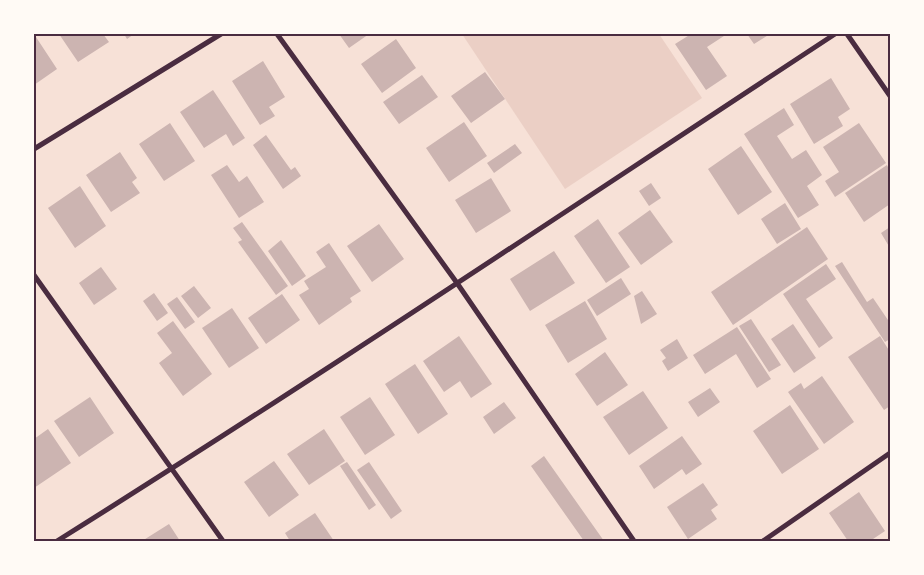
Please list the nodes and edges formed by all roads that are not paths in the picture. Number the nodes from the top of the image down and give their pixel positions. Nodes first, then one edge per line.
1 (221, 34) edge
2 (277, 34) edge
3 (835, 34) edge
4 (847, 34) edge
5 (890, 96) edge
6 (34, 149) edge
7 (34, 275) edge
8 (457, 283) junction
9 (890, 453) edge
10 (172, 469) junction
11 (57, 541) edge
12 (223, 541) edge
13 (634, 541) edge
14 (763, 541) edge

1 - 6 street
2 - 8 street
3 - 8 street
4 - 5 street
7 - 10 street
8 - 10 street
8 - 13 street
9 - 14 street
10 - 11 street
10 - 12 street

